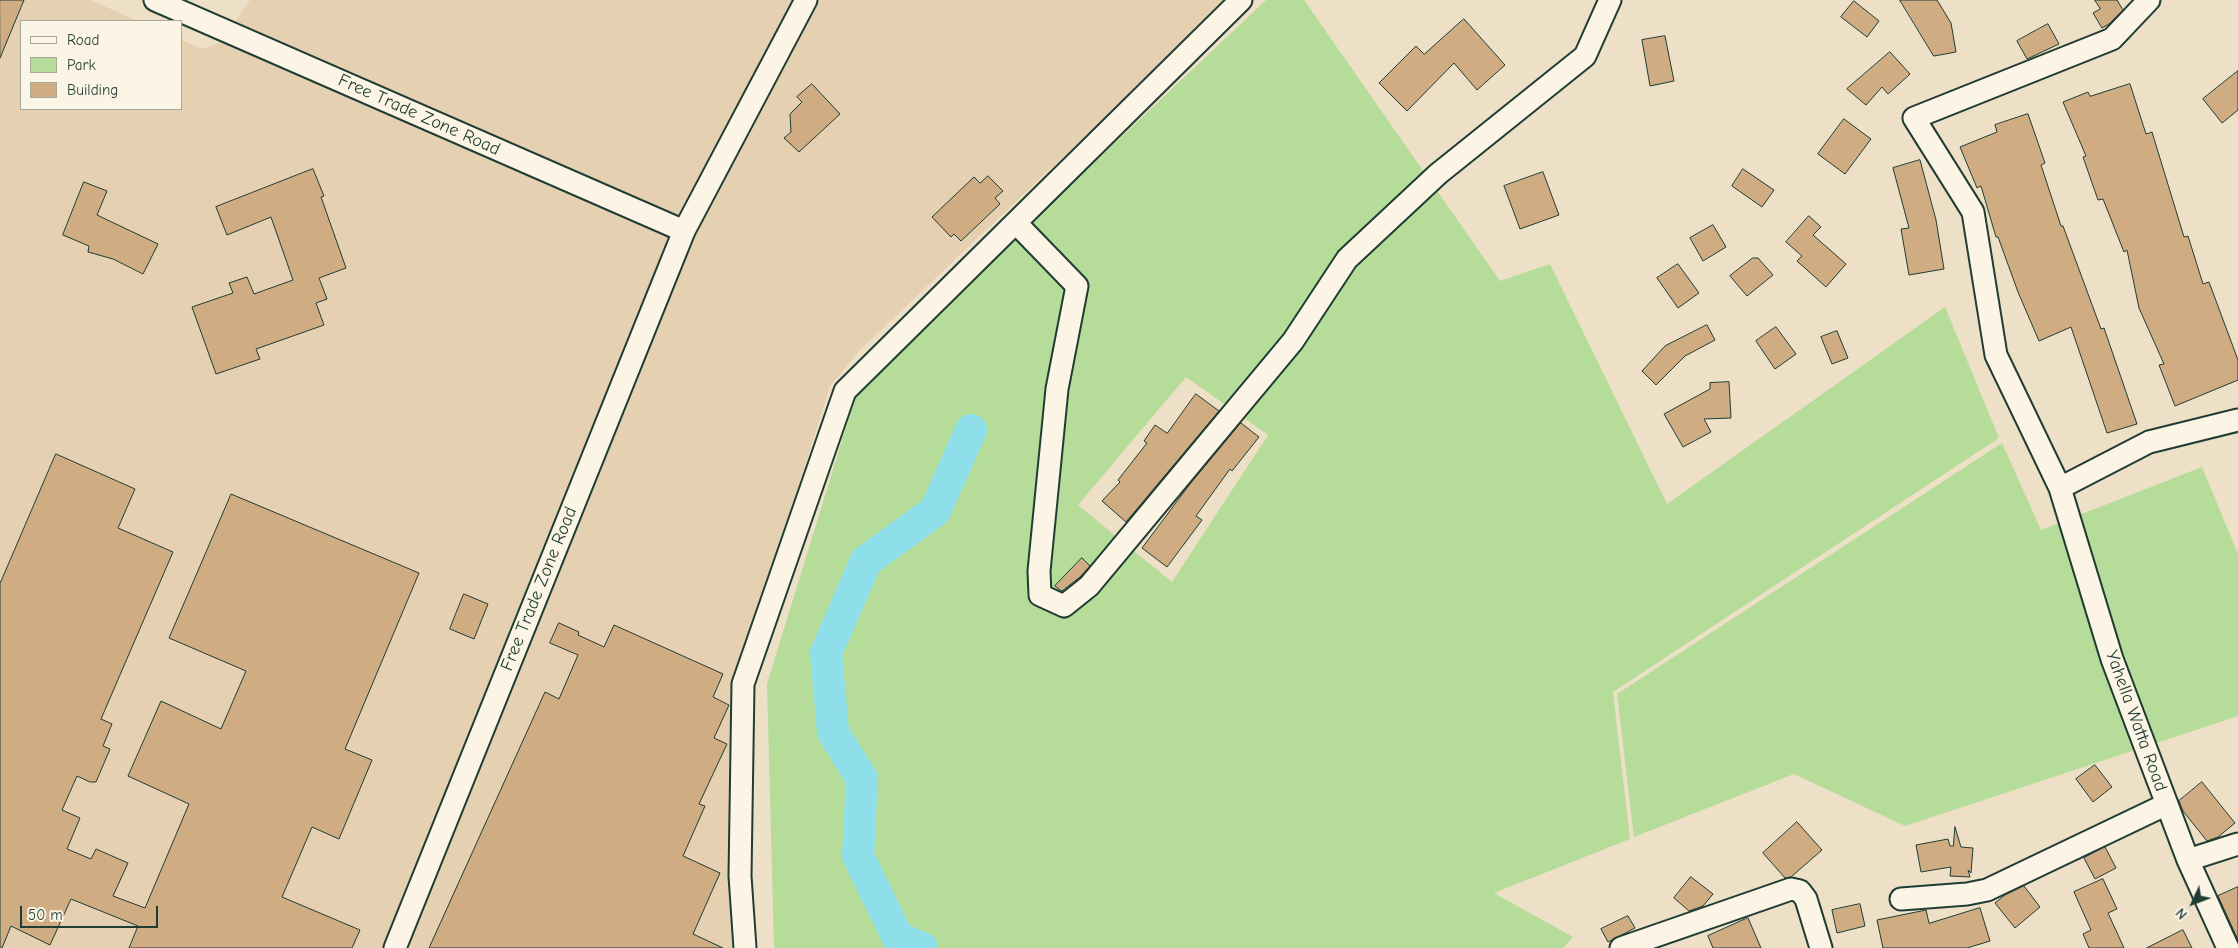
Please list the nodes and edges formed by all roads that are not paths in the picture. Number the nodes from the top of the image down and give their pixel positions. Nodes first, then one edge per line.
1 (155, 0) edge
2 (806, 0) edge
3 (1241, 0) edge
4 (1610, 0) edge
5 (2148, 0) edge
6 (1016, 223) junction
7 (684, 231) junction
8 (2238, 420) edge
9 (2060, 488) junction
10 (2167, 804) junction
11 (2238, 844) edge
12 (2188, 860) junction
13 (1901, 899) dead end
14 (395, 948) edge
15 (745, 948) edge
16 (1621, 948) edge
17 (1822, 948) edge
18 (2228, 948) edge

1 - 7 street, Free Trade Zone Road
2 - 7 street, Free Trade Zone Road
3 - 6 street
4 - 6 street
5 - 9 street, Yahella Watta Road
6 - 15 street
7 - 14 street, Free Trade Zone Road
8 - 9 street
9 - 10 street, Yahella Watta Road
10 - 12 street, Yahella Watta Road
10 - 13 street
11 - 12 street
12 - 18 street, Yahella Watta Road
16 - 17 street

